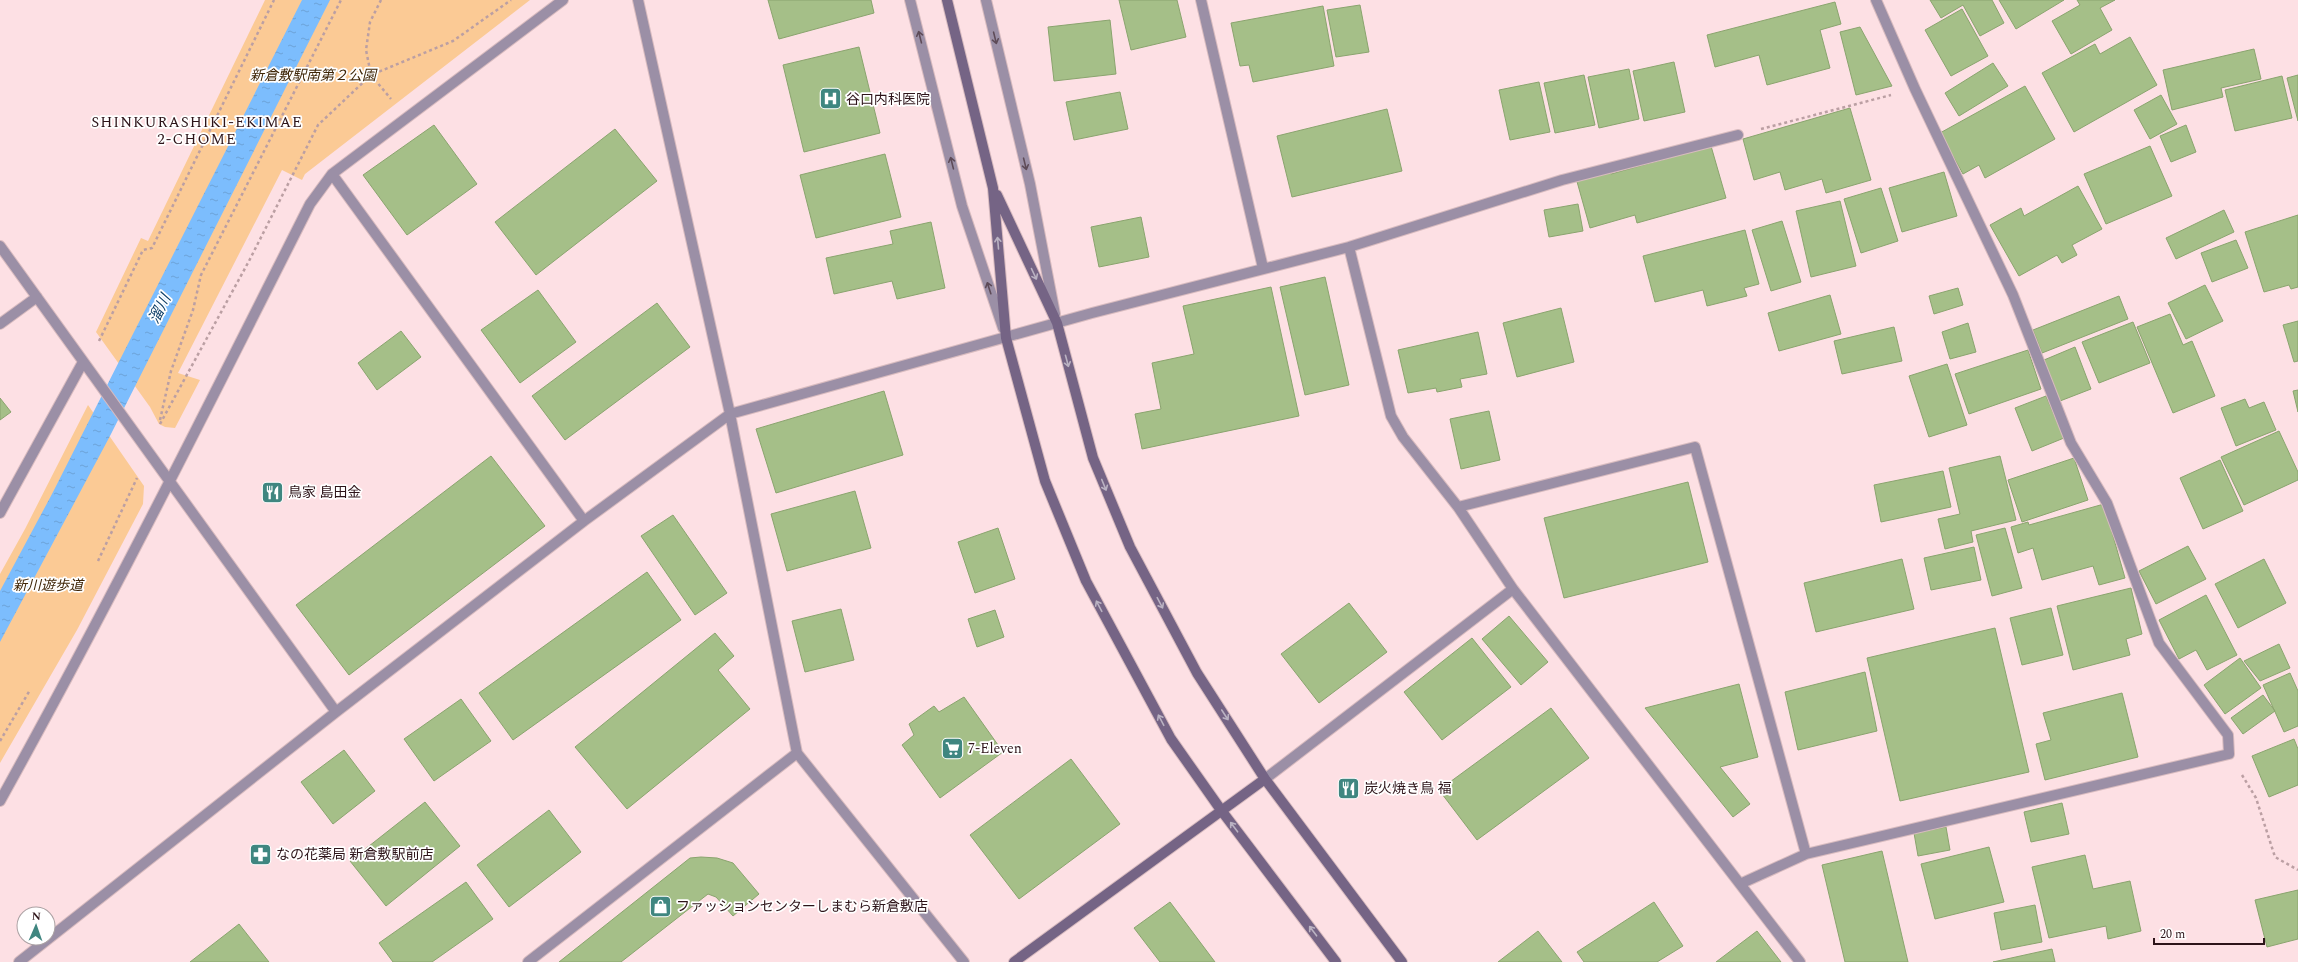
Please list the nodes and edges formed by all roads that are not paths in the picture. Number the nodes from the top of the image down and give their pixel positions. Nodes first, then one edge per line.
1 (563, 0) edge
2 (638, 0) edge
3 (910, 0) edge
4 (947, 0) edge
5 (986, 0) edge
6 (1201, 0) edge
7 (1876, 0) edge
8 (1738, 135) road end
9 (332, 174) junction
10 (993, 188) junction
11 (0, 246) edge
12 (1349, 247) junction
13 (1263, 268) junction
14 (37, 297) junction
15 (1057, 323) junction
16 (0, 324) edge
17 (1006, 338) junction
18 (85, 365) junction
19 (730, 414) junction
20 (170, 482) junction
21 (1458, 507) junction
22 (0, 513) edge
23 (584, 521) junction
24 (1512, 589) junction
25 (336, 712) junction
26 (797, 753) junction
27 (1265, 779) junction
28 (0, 801) edge
29 (1221, 810) junction
30 (1806, 854) junction
31 (1740, 884) junction
32 (19, 962) edge
33 (528, 962) edge
34 (964, 962) edge
35 (1014, 962) edge
36 (1336, 962) edge
37 (1402, 962) edge
38 (1800, 962) edge

1 - 9 street
2 - 19 street
17 -> 3 street
4 - 10 street
5 -> 15 street
6 - 13 street
7 - 30 street
8 - 12 street
9 - 20 street
9 - 23 street
10 -> 15 street
17 -> 10 street
11 - 14 street
12 - 13 street
12 - 21 street
13 - 15 street
14 - 16 street
14 - 18 street
15 - 17 street
15 -> 27 street
17 - 19 street
29 -> 17 street
18 - 20 street
18 - 22 street
19 - 23 street
19 - 26 street
20 - 25 street
20 - 28 street
21 - 24 street
21 - 30 street
23 - 25 street
24 - 27 street
24 - 31 street
25 - 32 street
26 - 33 street
26 - 34 street
27 - 29 street
27 - 37 street
29 - 35 street
36 -> 29 street
30 - 31 street
31 - 38 street

